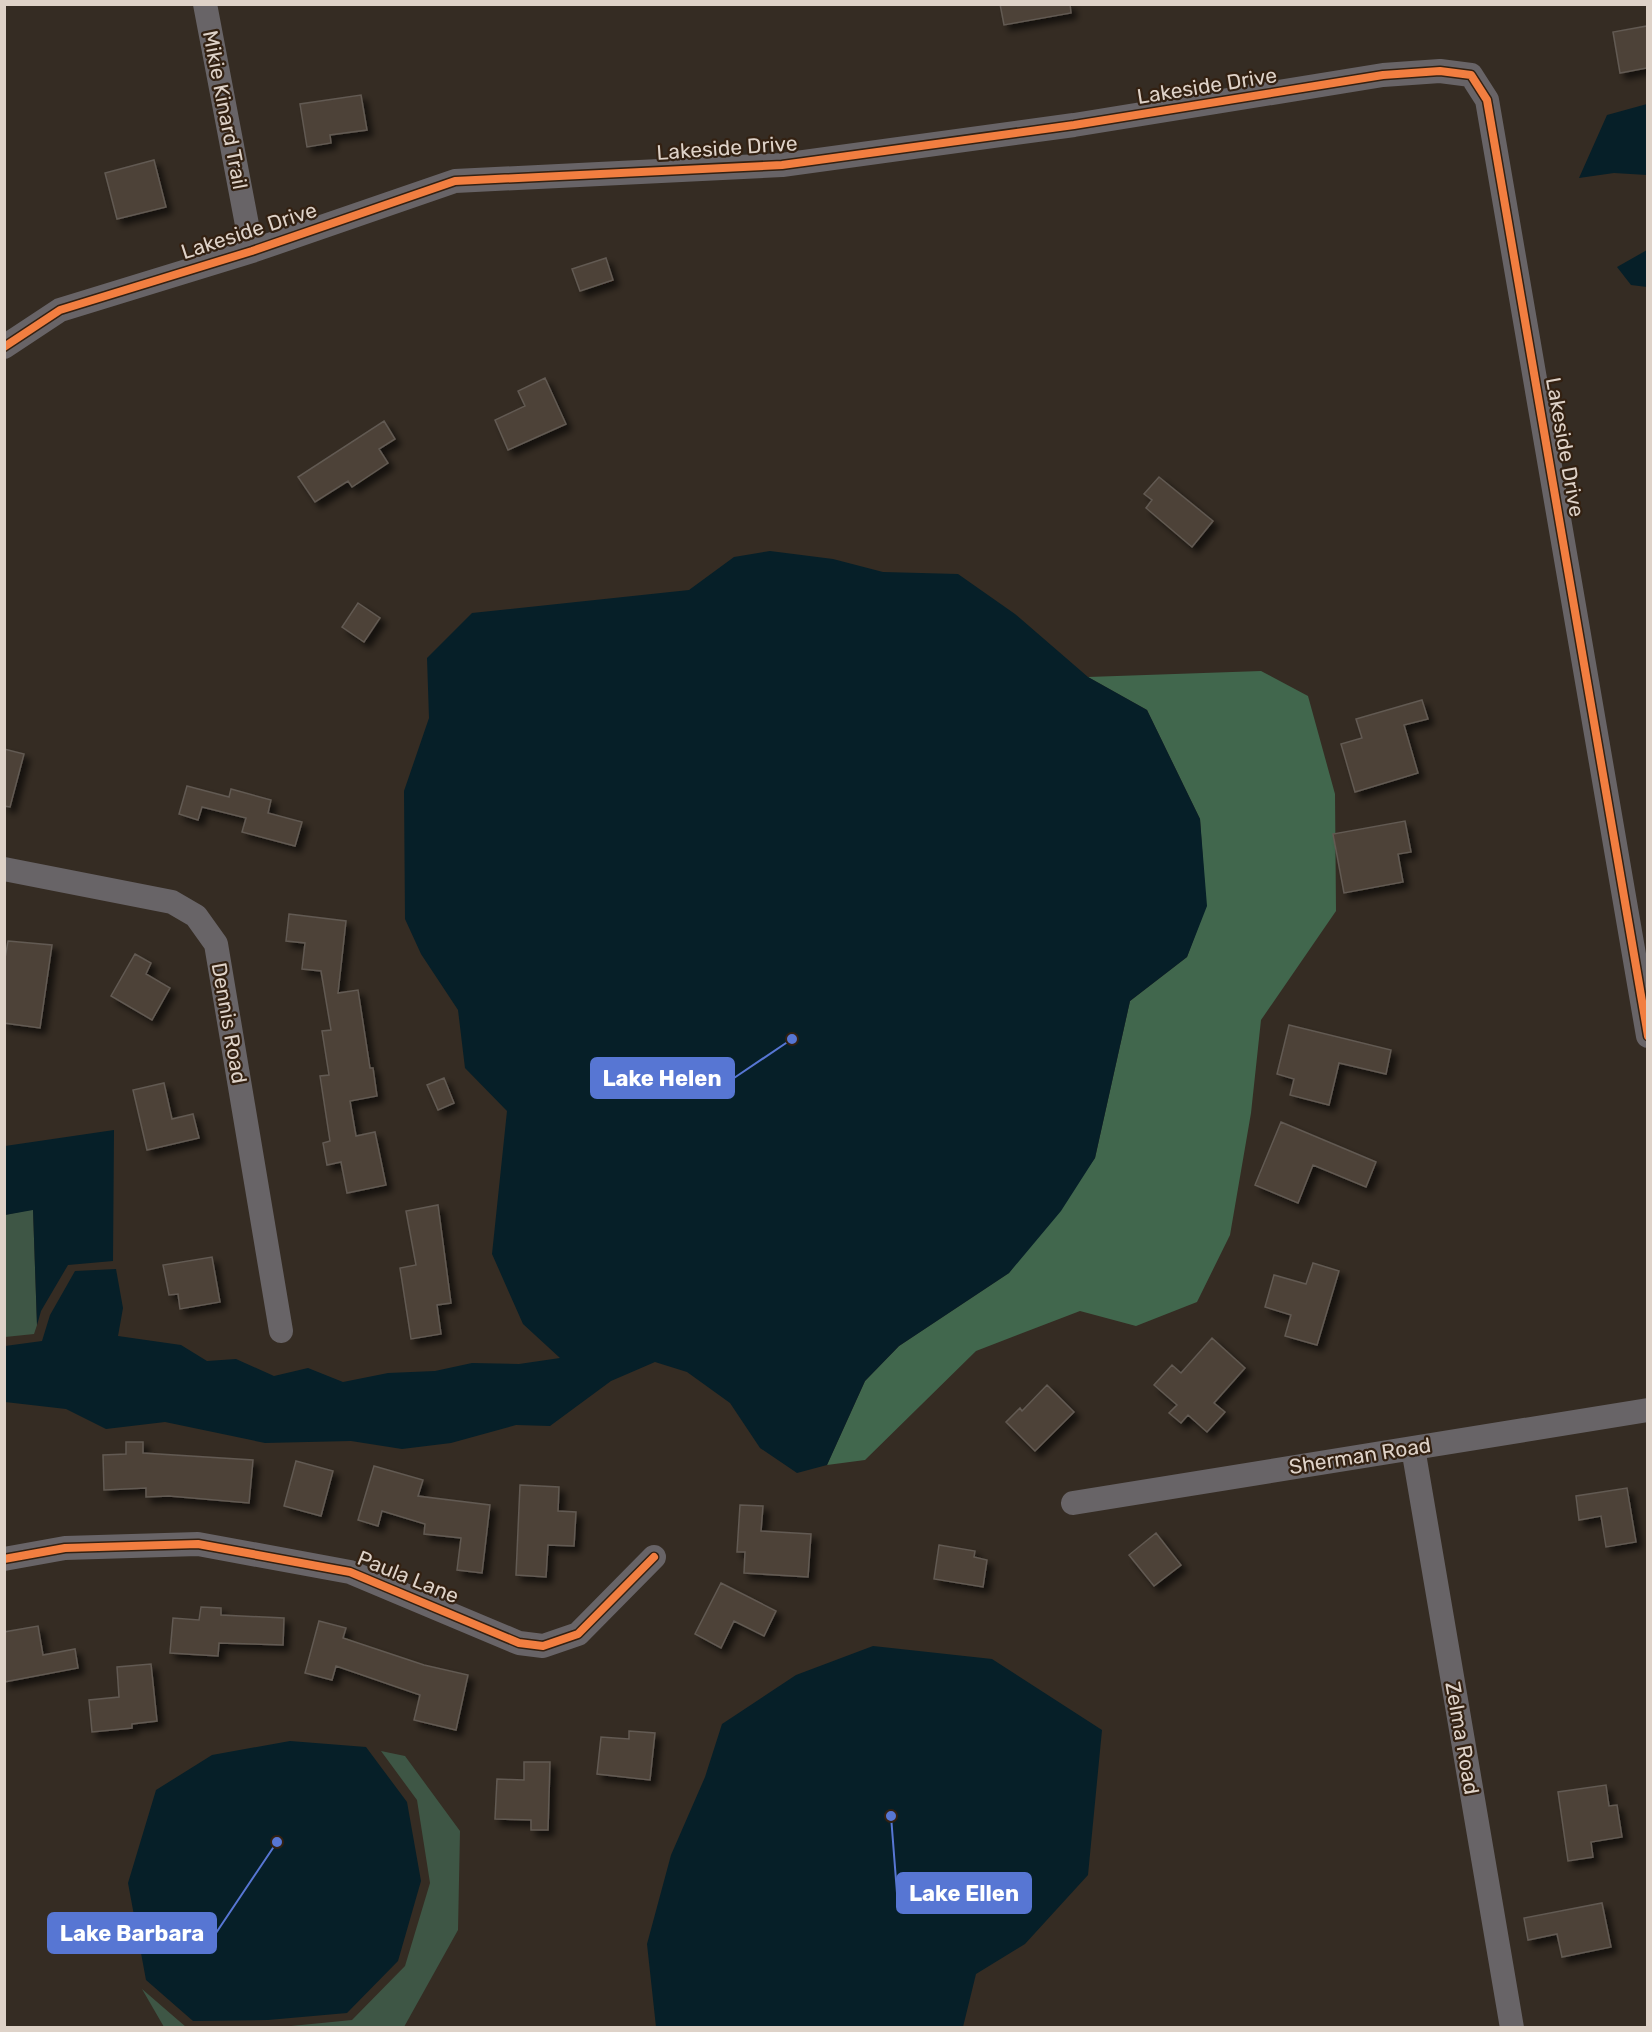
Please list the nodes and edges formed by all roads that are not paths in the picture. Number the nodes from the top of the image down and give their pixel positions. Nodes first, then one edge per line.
1 (205, 4) edge
2 (252, 250) junction
3 (4, 347) edge
4 (4, 869) edge
5 (1647, 1036) edge
6 (281, 1331) dead end
7 (1647, 1410) edge
8 (1413, 1448) junction
9 (1073, 1503) dead end
10 (654, 1557) dead end
11 (4, 1559) edge
12 (1512, 2028) edge

1 - 2 street, Mikie Kinard Trail
2 - 3 street, Lakeside Drive
2 - 5 street, Lakeside Drive
4 - 6 street, Dennis Road
7 - 8 street, Sherman Road
8 - 9 street, Sherman Road
8 - 12 street, Zelma Road
10 - 11 street, Paula Lane

